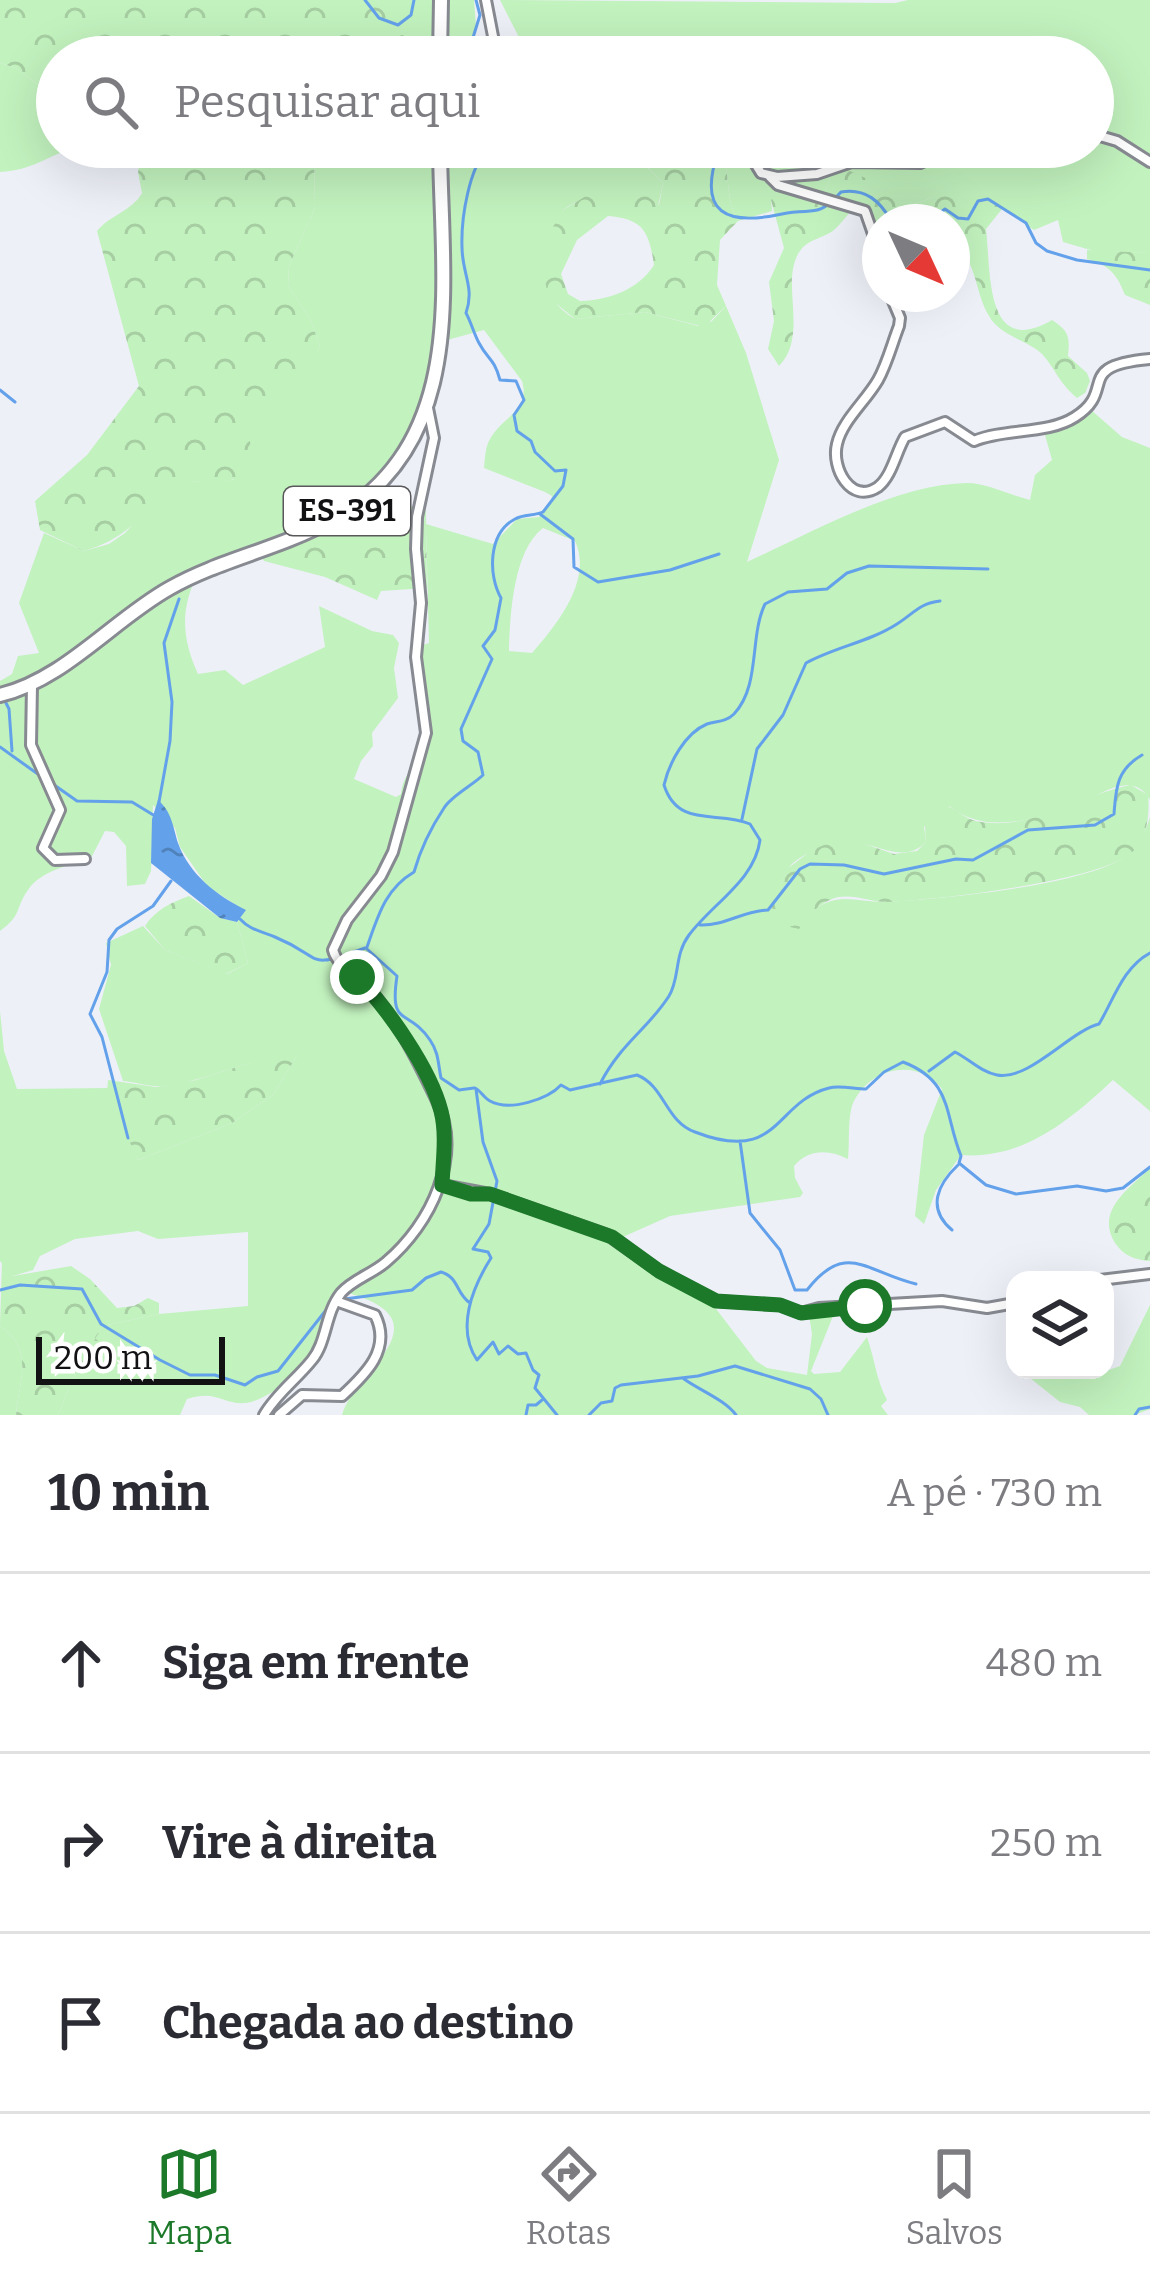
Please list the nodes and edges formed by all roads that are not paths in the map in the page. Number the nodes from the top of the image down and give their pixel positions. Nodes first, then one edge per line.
1 (441, 0) edge
2 (486, 0) edge
3 (440, 36) edge
4 (493, 36) edge
5 (1114, 142) edge
6 (1150, 162) edge
7 (440, 168) edge
8 (756, 168) edge
9 (834, 168) edge
10 (770, 177) junction
11 (862, 210) edge
12 (898, 312) edge
13 (1150, 359) edge
14 (428, 406) junction
15 (32, 684) junction
16 (0, 695) edge
17 (85, 859) dead end
18 (442, 1185) junction
19 (1150, 1274) edge
20 (1114, 1278) edge
21 (336, 1300) junction
22 (1006, 1305) edge
23 (264, 1415) edge
24 (279, 1415) edge

1 - 3 main road
2 - 4 street
5 - 6 street
7 - 14 main road, ES-391
8 - 10 street
9 - 10 street
10 - 11 street
12 - 13 street
14 - 15 main road, ES-391
14 - 18 street
15 - 16 main road, ES-391
15 - 17 street
18 - 21 street
18 - 22 street
19 - 20 street
21 - 23 street
21 - 24 street

